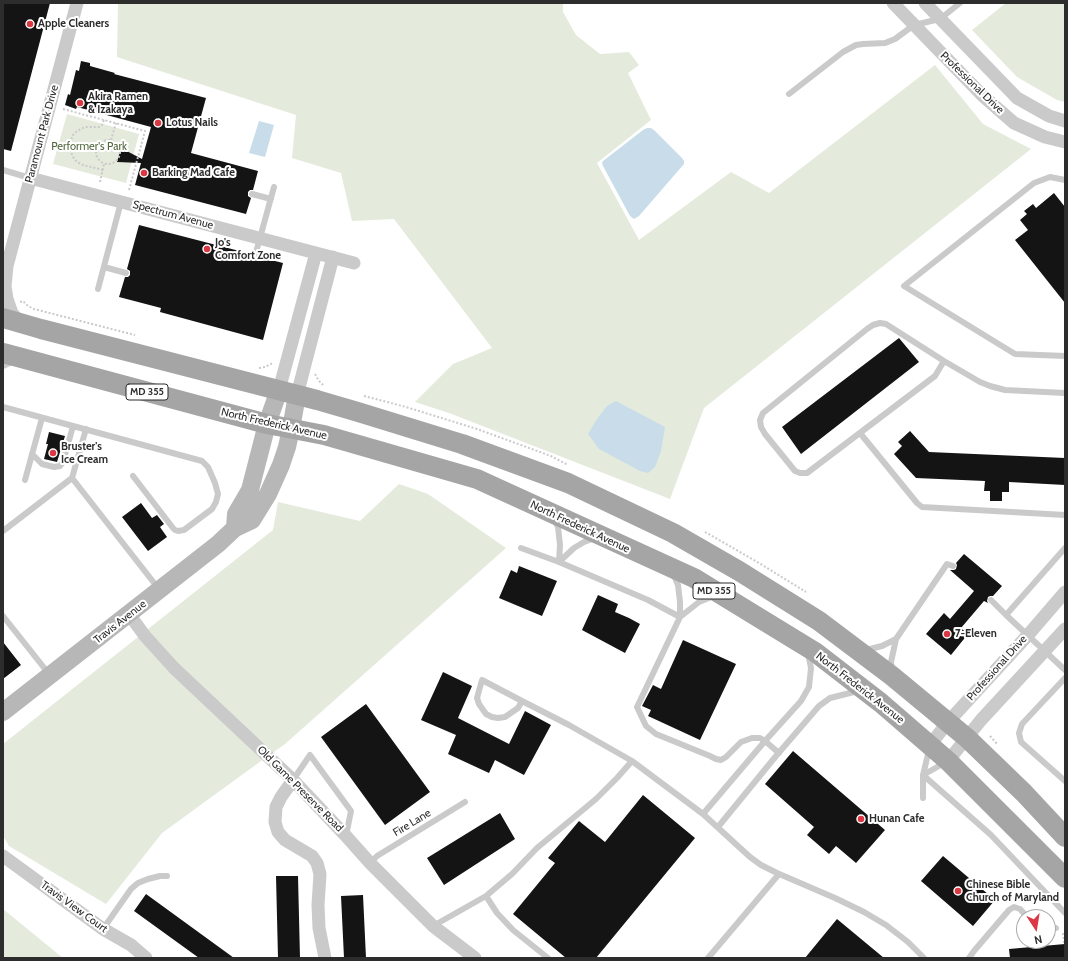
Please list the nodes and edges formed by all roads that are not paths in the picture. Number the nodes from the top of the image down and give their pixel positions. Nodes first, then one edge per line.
1 (77, 3) edge
2 (893, 3) edge
3 (925, 3) edge
4 (960, 3) edge
5 (940, 19) junction
6 (914, 25) junction
7 (789, 94) dead end
8 (1065, 121) edge
9 (1065, 142) edge
10 (3, 170) edge
11 (30, 178) junction
12 (1065, 180) edge
13 (274, 187) dead end
14 (252, 194) dead end
15 (271, 199) junction
16 (122, 202) junction
17 (260, 238) junction
18 (316, 253) junction
19 (255, 256) dead end
20 (333, 257) junction
21 (354, 263) dead end
22 (104, 267) junction
23 (5, 270) edge
24 (126, 273) dead end
25 (98, 289) dead end
26 (3, 318) edge
27 (22, 323) junction
28 (12, 356) edge
29 (1065, 356) edge
30 (944, 361) junction
31 (3, 366) edge
32 (288, 393) junction
33 (1065, 393) edge
34 (3, 407) edge
35 (42, 418) junction
36 (267, 424) junction
37 (73, 426) junction
38 (86, 429) junction
39 (292, 429) junction
40 (860, 434) junction
41 (32, 454) junction
42 (133, 476) dead end
43 (72, 478) junction
44 (25, 480) dead end
45 (552, 514) junction
46 (1065, 515) edge
47 (235, 528) junction
48 (3, 532) edge
49 (603, 537) junction
50 (521, 548) dead end
51 (1065, 548) edge
52 (559, 562) junction
53 (953, 566) dead end
54 (671, 568) junction
55 (160, 591) junction
56 (1065, 592) edge
57 (719, 594) junction
58 (991, 600) dead end
59 (129, 614) junction
60 (1006, 615) junction
61 (3, 616) edge
62 (680, 617) junction
63 (1065, 629) edge
64 (1028, 635) junction
65 (896, 639) junction
66 (807, 648) junction
67 (859, 651) junction
68 (1045, 651) junction
69 (1065, 670) edge
70 (50, 676) junction
71 (892, 676) junction
72 (1065, 678) edge
73 (863, 690) junction
74 (522, 701) junction
75 (3, 712) edge
76 (948, 722) junction
77 (967, 738) junction
78 (765, 741) junction
79 (930, 745) junction
80 (779, 753) junction
81 (632, 761) junction
82 (948, 761) junction
83 (923, 775) junction
84 (293, 780) junction
85 (1065, 781) edge
86 (923, 798) dead end
87 (465, 802) dead end
88 (703, 814) junction
89 (718, 827) junction
90 (346, 836) junction
91 (1065, 837) edge
92 (3, 856) edge
93 (370, 862) junction
94 (779, 874) junction
95 (167, 876) dead end
96 (1065, 878) edge
97 (486, 896) junction
98 (1020, 909) edge
99 (1065, 913) edge
100 (433, 926) junction
101 (1056, 928) edge
102 (1059, 928) road end
103 (103, 929) junction
104 (146, 958) edge
105 (325, 958) edge
106 (476, 958) edge
107 (548, 958) edge
108 (708, 958) edge
109 (924, 958) edge
110 (969, 958) edge

1 - 11 street, Paramount Park Drive
2 - 6 street, Professional Drive
3 - 5 street, Professional Drive
4 - 5 lane
5 - 6 lane
5 - 8 street, Professional Drive
6 - 7 lane
6 - 9 street, Professional Drive
10 - 11 lane
11 - 16 street, Spectrum Avenue
11 - 23 street, Paramount Park Drive
12 - 29 lane
13 - 15 lane
14 - 15 lane
15 - 17 lane
16 - 17 street, Spectrum Avenue
16 - 22 lane
17 - 18 street, Spectrum Avenue
17 - 19 lane
18 - 20 street, Spectrum Avenue
18 - 32 street
20 - 21 street, Spectrum Avenue
20 - 32 street
22 - 24 lane
22 - 25 lane
23 - 27 street, Paramount Park Drive
26 - 27 main road, MD 355
27 - 32 main road, MD 355
28 - 31 lane
28 - 36 main road, North Frederick Avenue / MD 355
30 - 33 lane
30 - 40 lane
30 - 40 lane
32 - 36 street
32 - 39 street, Travis Avenue
32 - 67 main road, MD 355
34 - 35 lane
35 - 37 lane
35 - 41 lane
36 - 39 main road, North Frederick Avenue / MD 355
36 - 47 street
37 - 38 lane
37 - 41 lane
38 - 42 lane
38 - 43 lane
39 - 45 main road, North Frederick Avenue / MD 355
39 - 47 street, Travis Avenue
40 - 46 lane
41 - 44 lane
43 - 48 lane
43 - 55 lane
45 - 49 main road, North Frederick Avenue / MD 355
45 - 52 lane
47 - 55 street, Travis Avenue
49 - 52 lane
49 - 54 main road, North Frederick Avenue / MD 355
50 - 52 lane
51 - 60 lane
52 - 62 lane
53 - 65 lane
54 - 57 main road, North Frederick Avenue / MD 355
54 - 62 lane
55 - 59 street, Travis Avenue
56 - 64 street, Professional Drive
57 - 62 lane
57 - 66 main road, North Frederick Avenue / MD 355
58 - 60 lane
59 - 70 street, Travis Avenue
59 - 84 street, Old Game Preserve Road
60 - 64 lane
61 - 70 lane
62 - 78 lane
63 - 68 street
64 - 68 lane
64 - 76 street, Professional Drive
65 - 67 lane
65 - 71 lane
66 - 73 main road, North Frederick Avenue / MD 355
66 - 78 lane
67 - 71 main road, MD 355
68 - 69 lane
68 - 77 street
70 - 75 street, Travis Avenue
71 - 76 main road, MD 355
72 - 85 lane
73 - 79 main road, North Frederick Avenue / MD 355
73 - 80 lane
74 - 74 lane
74 - 81 lane
76 - 77 main road, MD 355
76 - 79 street, Professional Drive
77 - 82 street
77 - 91 main road, MD 355
78 - 80 lane
78 - 88 lane
79 - 82 main road, North Frederick Avenue / MD 355
79 - 83 lane
80 - 89 lane
81 - 88 lane
81 - 97 lane
82 - 83 lane
82 - 96 main road, North Frederick Avenue / MD 355
83 - 86 lane
83 - 99 lane
84 - 90 street, Old Game Preserve Road
84 - 90 lane
84 - 105 street
87 - 93 lane, Fire Lane
88 - 89 lane
89 - 94 lane
90 - 93 street, Old Game Preserve Road
92 - 103 street, Travis View Court
93 - 100 street, Old Game Preserve Road
94 - 108 lane
94 - 109 lane
95 - 103 lane
97 - 100 lane
97 - 107 lane
98 - 110 lane
100 - 106 street, Old Game Preserve Road
101 - 102 lane
103 - 104 street, Travis View Court

